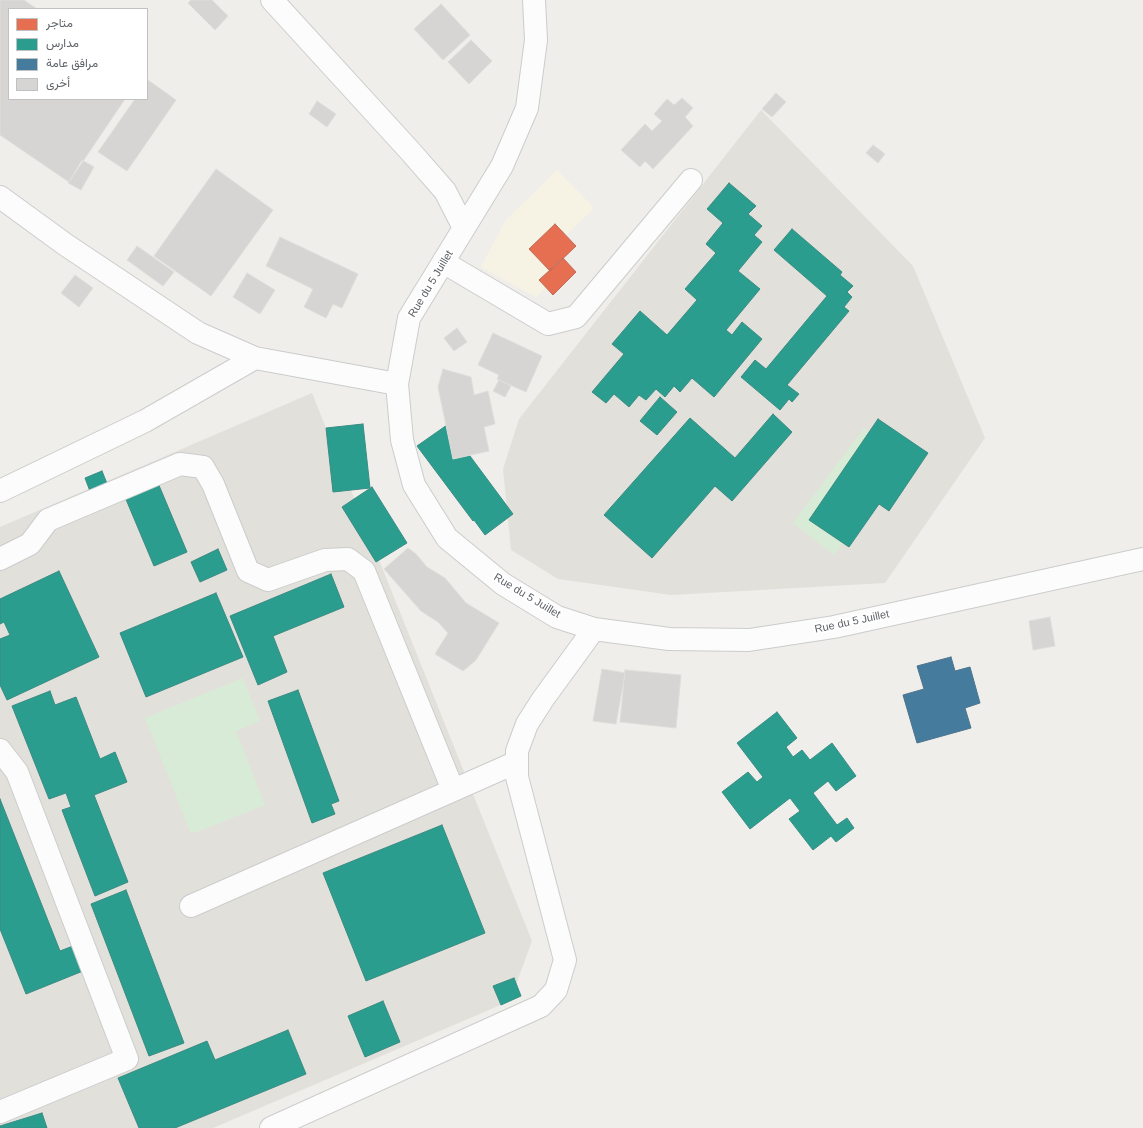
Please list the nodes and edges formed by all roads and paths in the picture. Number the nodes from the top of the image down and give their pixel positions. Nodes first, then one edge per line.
1 (272, 0) edge
2 (534, 0) edge
3 (691, 180) dead end
4 (0, 197) edge
5 (464, 228) junction
6 (443, 262) junction
7 (255, 358) junction
8 (397, 384) junction
9 (0, 491) edge
10 (0, 559) edge
11 (1143, 559) edge
12 (594, 629) junction
13 (0, 750) edge
14 (517, 762) junction
15 (454, 790) junction
16 (191, 906) dead end
17 (0, 1112) edge
18 (271, 1128) edge

1 - 5 street
2 - 5 street, Rue du 5 Juillet
3 - 6 street
4 - 7 street
5 - 6 street, Rue du 5 Juillet
6 - 8 street, Rue du 5 Juillet
7 - 8 street
7 - 9 street
8 - 12 street, Rue du 5 Juillet
10 - 15 street
11 - 12 street, Rue du 5 Juillet
12 - 14 street
13 - 17 street
14 - 15 street
14 - 18 street
15 - 16 street

